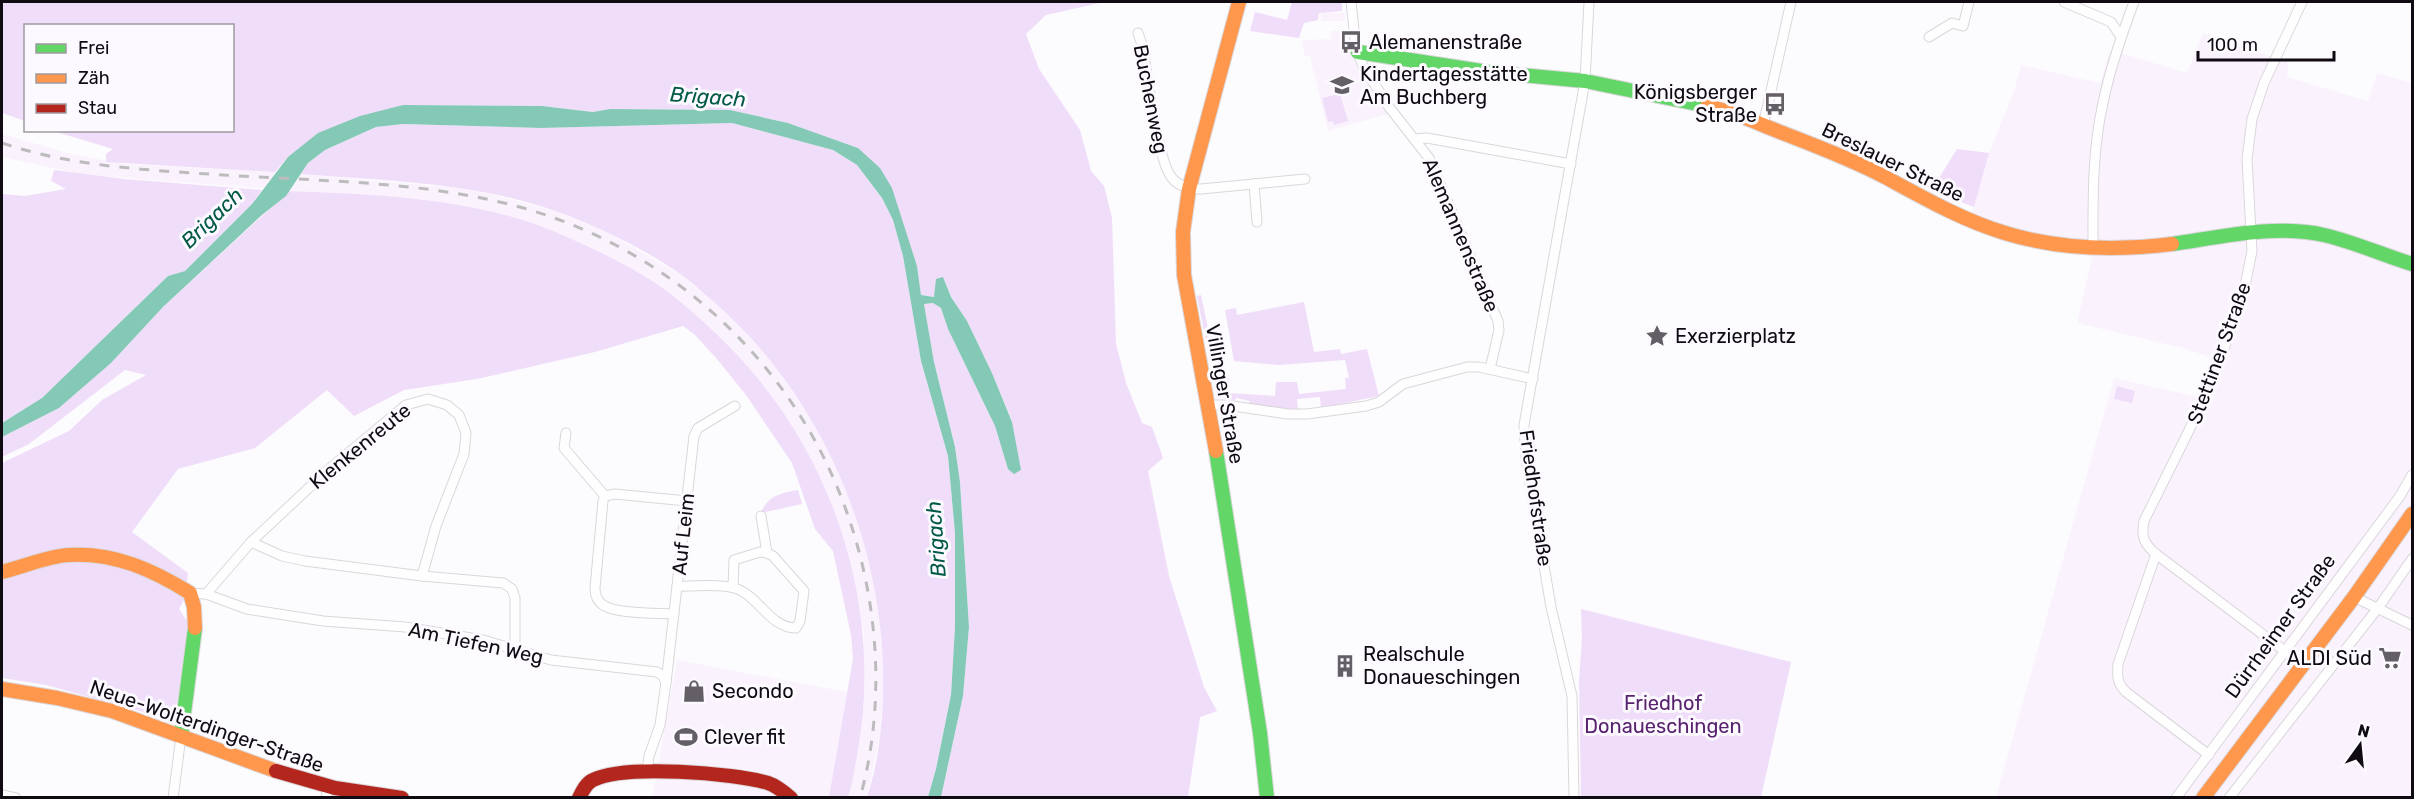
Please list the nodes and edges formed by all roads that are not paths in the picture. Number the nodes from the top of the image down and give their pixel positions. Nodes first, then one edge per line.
1 (1239, 2) edge
2 (1351, 2) edge
3 (1589, 2) edge
4 (1791, 2) edge
5 (1969, 2) edge
6 (2064, 2) edge
7 (2134, 2) edge
8 (2302, 2) edge
9 (1138, 33) dead end
10 (1929, 37) dead end
11 (2121, 37) junction
12 (1358, 52) junction
13 (1585, 81) junction
14 (1763, 126) junction
15 (1415, 139) junction
16 (1571, 164) junction
17 (1305, 179) dead end
18 (1254, 184) junction
19 (1189, 189) junction
20 (1257, 222) dead end
21 (2252, 233) junction
22 (2093, 249) junction
23 (2412, 264) edge
24 (1490, 369) junction
25 (1533, 379) junction
26 (1208, 405) junction
27 (735, 406) dead end
28 (566, 433) dead end
29 (2412, 475) edge
30 (605, 496) junction
31 (687, 501) junction
32 (2412, 514) edge
33 (761, 516) dead end
34 (251, 542) junction
35 (767, 553) junction
36 (2156, 554) junction
37 (2412, 559) edge
38 (2, 572) edge
39 (422, 576) junction
40 (677, 586) junction
41 (733, 587) junction
42 (190, 593) junction
43 (206, 594) junction
44 (2354, 597) junction
45 (2378, 608) junction
46 (674, 614) junction
47 (2412, 625) edge
48 (515, 650) junction
49 (2286, 652) junction
50 (666, 683) junction
51 (2, 689) edge
52 (181, 736) junction
53 (2209, 755) junction
54 (647, 773) junction
55 (327, 792) edge
56 (2, 795) edge
57 (16, 798) edge
58 (173, 798) edge
59 (402, 798) edge
60 (579, 798) edge
61 (791, 798) edge
62 (1267, 798) edge
63 (1574, 798) edge
64 (2176, 798) edge
65 (2203, 798) edge
66 (2229, 798) edge

1 - 19 main road, Villinger Straße
2 - 12 street, Alemannenstraße
3 - 13 street, Friedhofstraße
4 - 14 street
5 - 10 street
6 - 11 street
7 - 11 street
8 - 21 street, Stettiner Straße
9 - 19 street, Buchenweg
11 - 22 street
12 - 13 main road, Breslauer Straße
12 - 15 street, Alemannenstraße
13 - 14 main road, Breslauer Straße
13 - 16 street, Friedhofstraße
14 - 22 main road, Breslauer Straße
15 - 16 street, Alemannenstraße
15 - 24 street, Alemannenstraße
16 - 25 street, Friedhofstraße
17 - 18 street
18 - 19 street
18 - 20 street
19 - 26 main road, Villinger Straße
21 - 22 main road, Breslauer Straße
21 - 23 main road, Breslauer Straße
21 - 36 street, Stettiner Straße
24 - 25 street
24 - 26 street
25 - 63 street, Friedhofstraße
26 - 62 main road, Villinger Straße
27 - 31 street, Auf Leim
28 - 30 street
29 - 49 street, Dürrheimer Straße
30 - 31 street
30 - 46 street
31 - 40 street, Auf Leim
32 - 44 main road, Dürrheimer Straße
33 - 35 street
34 - 39 street
34 - 39 street, Klenkenreute
34 - 43 street, Klenkenreute
35 - 41 street
35 - 41 street
36 - 49 street, Stettiner Straße
36 - 53 street
37 - 45 street
38 - 42 main road
39 - 48 street
40 - 41 street
40 - 46 street, Auf Leim
42 - 43 street, Am Tiefen Weg
42 - 52 main road
43 - 48 street, Am Tiefen Weg
44 - 45 street
44 - 65 main road, Dürrheimer Straße
45 - 47 street
45 - 66 street
46 - 50 street, Auf Leim
48 - 50 street, Am Tiefen Weg
49 - 53 street, Dürrheimer Straße
50 - 54 street
51 - 52 main road, Neue-Wolterdinger-Straße
52 - 55 main road, Neue-Wolterdinger-Straße
52 - 58 street
53 - 64 street, Dürrheimer Straße
54 - 60 main road
54 - 61 main road
55 - 59 main road, Neue-Wolterdinger-Straße
56 - 57 street

